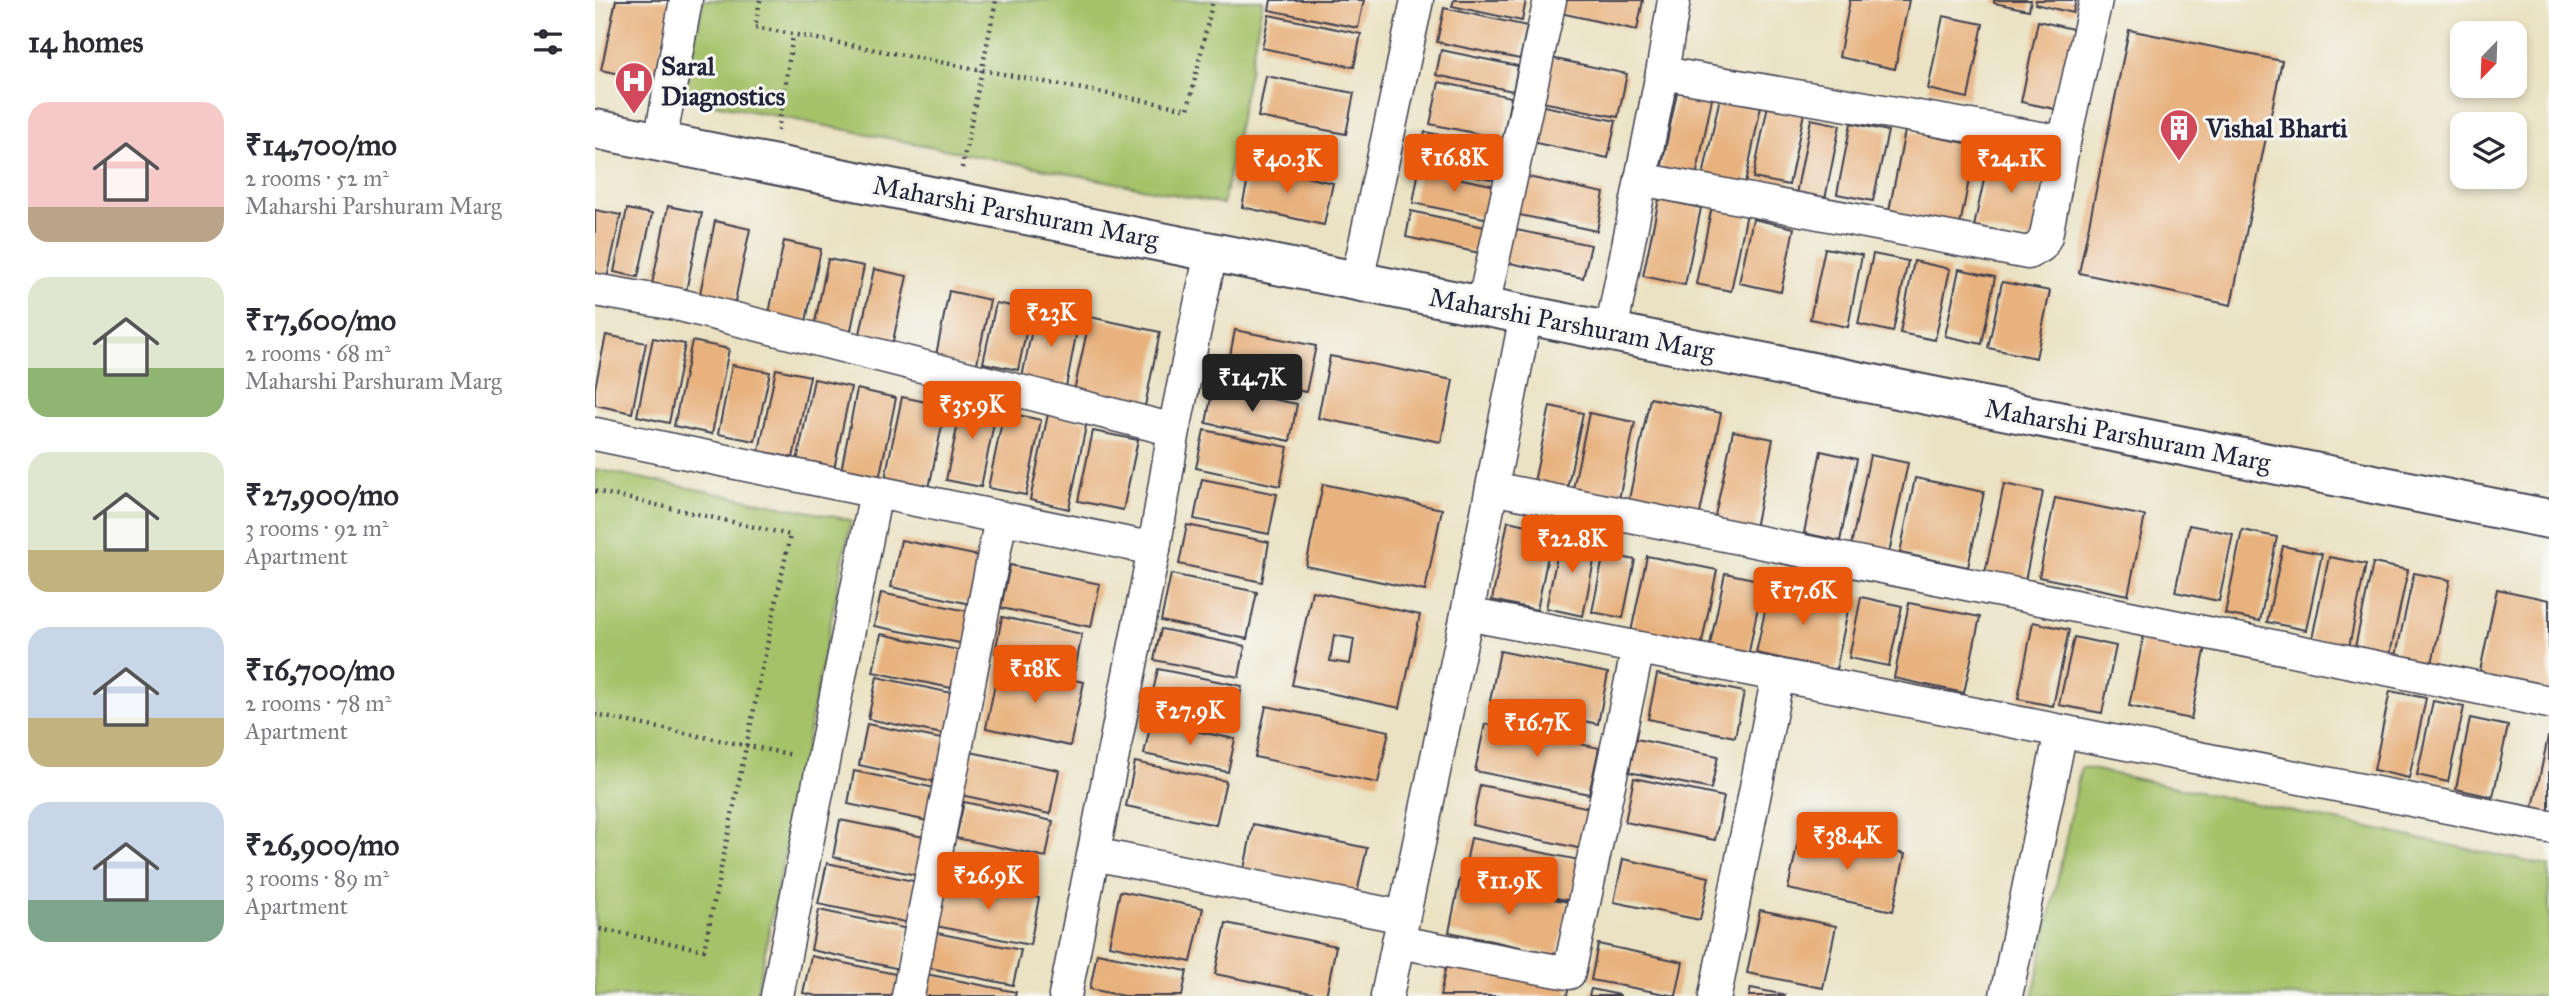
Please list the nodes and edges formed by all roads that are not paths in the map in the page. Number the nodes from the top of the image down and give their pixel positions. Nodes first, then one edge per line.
1 (686, 0) edge
2 (1416, 0) edge
3 (1550, 0) edge
4 (1674, 0) edge
5 (2096, 0) edge
6 (1662, 73) junction
7 (595, 129) edge
8 (660, 142) junction
9 (2064, 142) junction
10 (1641, 179) junction
11 (1211, 251) junction
12 (1357, 281) junction
13 (595, 290) edge
14 (1483, 306) junction
15 (1526, 315) junction
16 (1611, 332) junction
17 (1174, 430) junction
18 (595, 434) edge
19 (1492, 488) junction
20 (876, 492) junction
21 (1001, 518) junction
22 (2549, 519) edge
23 (1154, 549) junction
24 (1467, 614) junction
25 (1638, 648) junction
26 (1778, 675) junction
27 (2549, 702) edge
28 (2061, 731) junction
29 (2549, 827) edge
30 (1094, 853) junction
31 (1401, 930) junction
32 (777, 996) edge
33 (908, 996) edge
34 (1065, 996) edge
35 (1387, 996) edge
36 (1715, 996) edge
37 (2006, 996) edge

1 - 8 street
2 - 12 street
3 - 14 street
4 - 6 street
5 - 9 street
6 - 9 street
6 - 10 street
7 - 8 street, Maharshi Parshuram Marg
8 - 11 street, Maharshi Parshuram Marg
9 - 10 street
10 - 16 street
11 - 12 street, Maharshi Parshuram Marg
11 - 17 street
12 - 14 street, Maharshi Parshuram Marg
13 - 17 street
14 - 15 street, Maharshi Parshuram Marg
15 - 16 street, Maharshi Parshuram Marg
15 - 19 street
16 - 22 street, Maharshi Parshuram Marg
17 - 23 street
18 - 20 street
19 - 24 street
19 - 27 street
20 - 21 street
20 - 32 street
21 - 23 street
21 - 33 street
23 - 30 street
24 - 25 street
24 - 31 street
25 - 26 street
25 - 31 street
26 - 28 street
26 - 36 street
28 - 29 street
28 - 37 street
30 - 31 street
30 - 34 street
31 - 35 street

